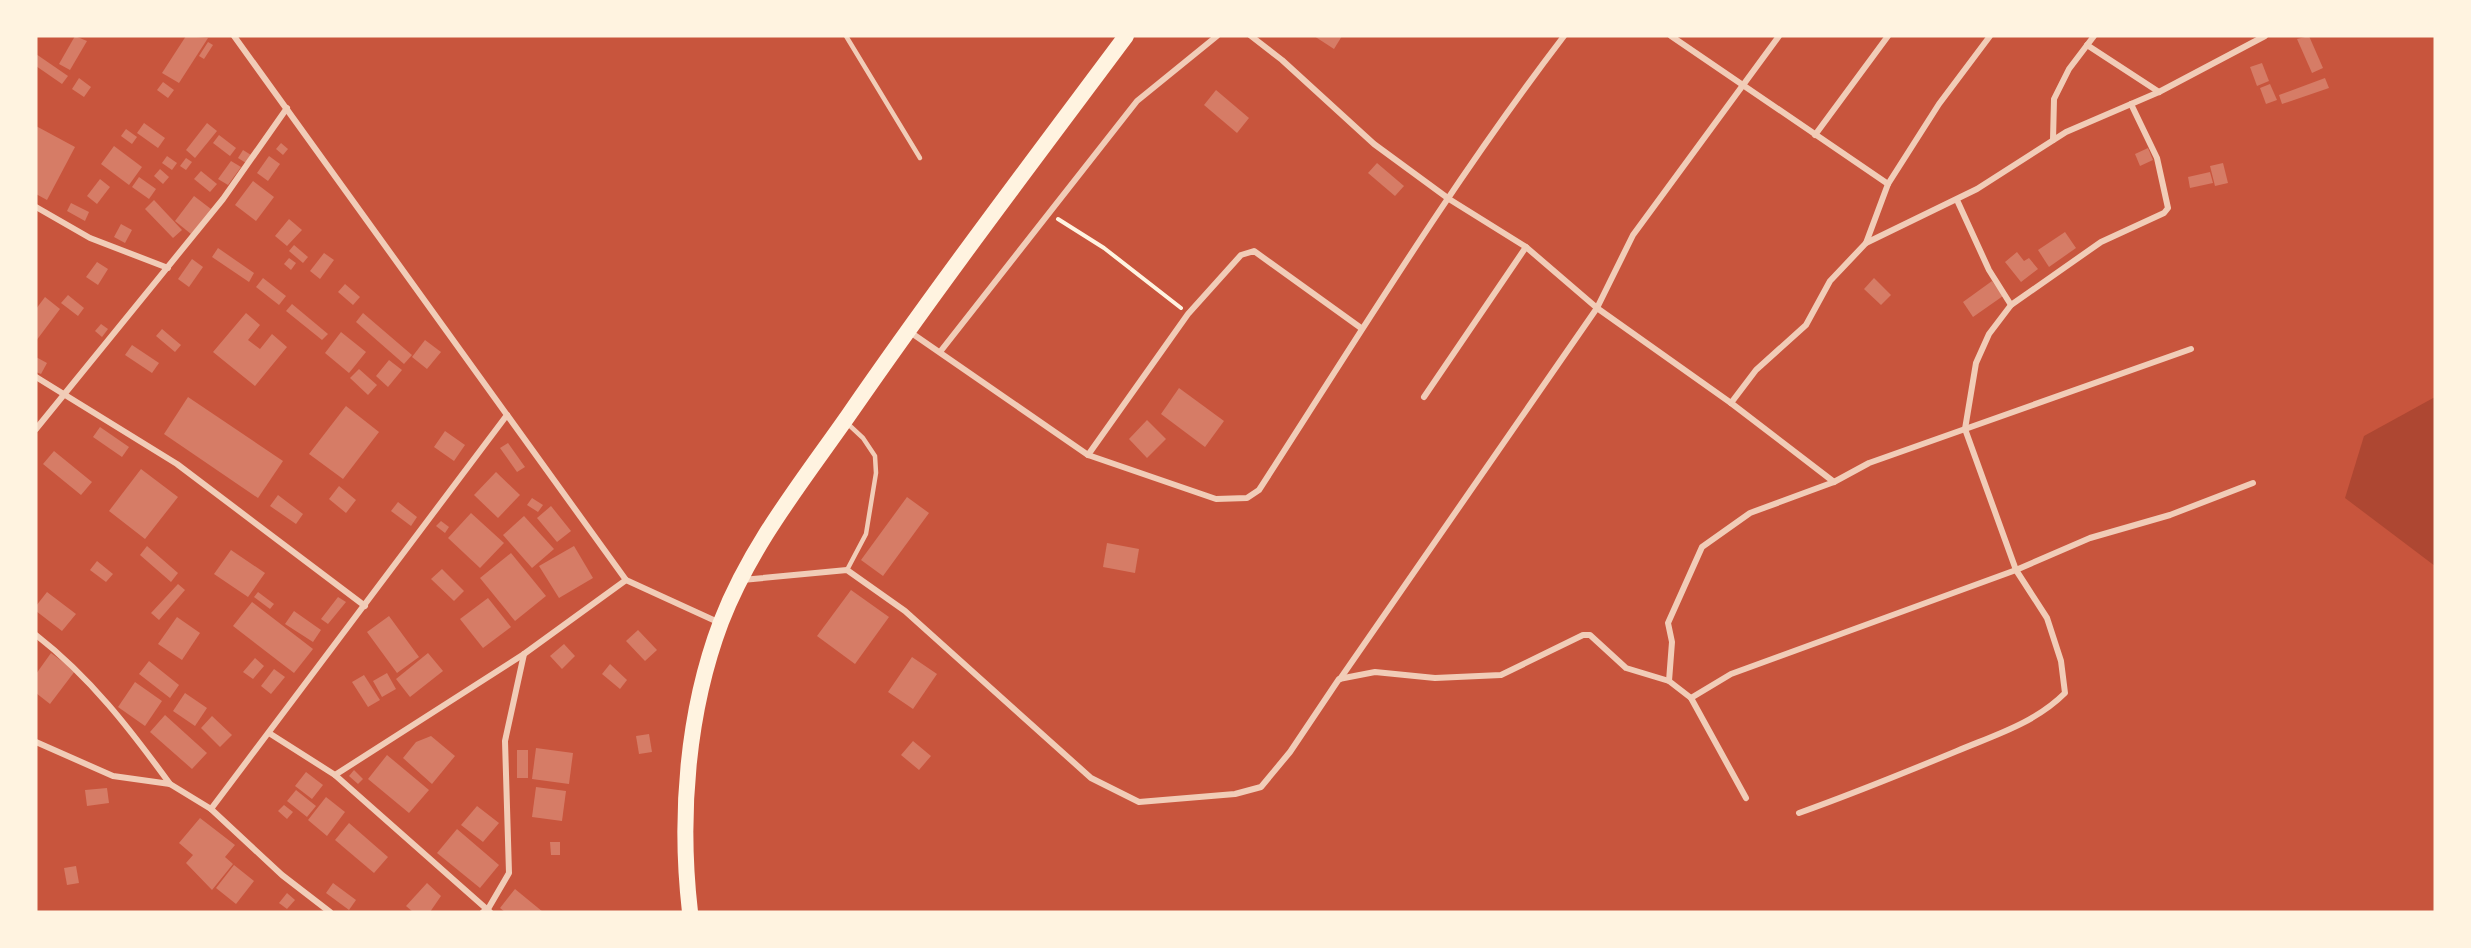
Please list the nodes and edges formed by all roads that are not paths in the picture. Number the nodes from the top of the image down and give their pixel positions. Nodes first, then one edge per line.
1 (234, 36) edge
2 (846, 36) edge
3 (1126, 36) edge
4 (1217, 36) edge
5 (1251, 36) edge
6 (1564, 36) edge
7 (1779, 36) edge
8 (1888, 36) edge
9 (1990, 36) edge
10 (2094, 36) edge
11 (2265, 36) edge
12 (1673, 37) edge
13 (2087, 45) junction
14 (1741, 86) junction
15 (2159, 92) junction
16 (2131, 104) junction
17 (287, 108) junction
18 (1815, 135) junction
19 (2053, 140) junction
20 (920, 158) dead end
21 (1888, 184) junction
22 (1449, 199) junction
23 (1957, 200) junction
24 (36, 207) edge
25 (1866, 243) junction
26 (1526, 247) junction
27 (168, 268) junction
28 (2011, 304) junction
29 (1596, 308) junction
30 (1361, 328) junction
31 (907, 330) junction
32 (2191, 349) dead end
33 (940, 352) junction
34 (36, 377) edge
35 (64, 395) junction
36 (1424, 397) dead end
37 (1731, 403) junction
38 (507, 415) junction
39 (844, 421) junction
40 (36, 429) edge
41 (1965, 429) junction
42 (1088, 455) junction
43 (1834, 482) junction
44 (2253, 483) dead end
45 (847, 570) junction
46 (2016, 570) junction
47 (626, 580) junction
48 (740, 580) junction
49 (365, 606) junction
50 (721, 623) junction
51 (36, 635) edge
52 (524, 654) junction
53 (1340, 679) junction
54 (1669, 681) junction
55 (1691, 698) junction
56 (269, 733) junction
57 (36, 742) edge
58 (335, 776) junction
59 (170, 784) junction
60 (1746, 798) dead end
61 (211, 809) junction
62 (1799, 813) dead end
63 (487, 911) edge
64 (330, 912) edge
65 (690, 912) edge

1 - 17 street
2 - 20 lane
3 - 31 highway
4 - 33 street
5 - 22 street
6 - 22 street
7 - 14 street
8 - 18 street
9 - 21 street
10 - 13 street
11 - 15 street
12 - 14 street
13 - 15 street
13 - 19 street
14 - 18 street
14 - 29 street
15 - 16 street
16 - 19 street
16 - 28 street
17 - 27 street
17 - 38 street
18 - 21 street
19 - 23 street
21 - 25 street
22 - 26 street
22 - 30 street
23 - 25 street
23 - 28 street
24 - 27 street
25 - 37 street
26 - 29 street
26 - 36 street
27 - 35 street
28 - 41 street
29 - 37 street
29 - 53 street
30 - 42 street
30 - 42 street
31 - 33 street
31 - 39 highway
32 - 41 street
33 - 42 street
34 - 35 street
35 - 40 street
35 - 49 street
37 - 43 street
38 - 47 street
38 - 49 street
39 - 45 lane
39 - 48 highway
41 - 43 street
41 - 46 street
43 - 54 street
44 - 46 street
45 - 48 street
45 - 53 street
46 - 55 street
46 - 62 street
47 - 50 street
47 - 52 street
48 - 50 highway
49 - 56 street
50 - 65 highway
51 - 59 street
52 - 58 street
52 - 63 street
53 - 54 street
54 - 55 street
55 - 60 street
56 - 58 street
56 - 61 street
57 - 59 street
58 - 63 street
59 - 61 street
61 - 64 street

